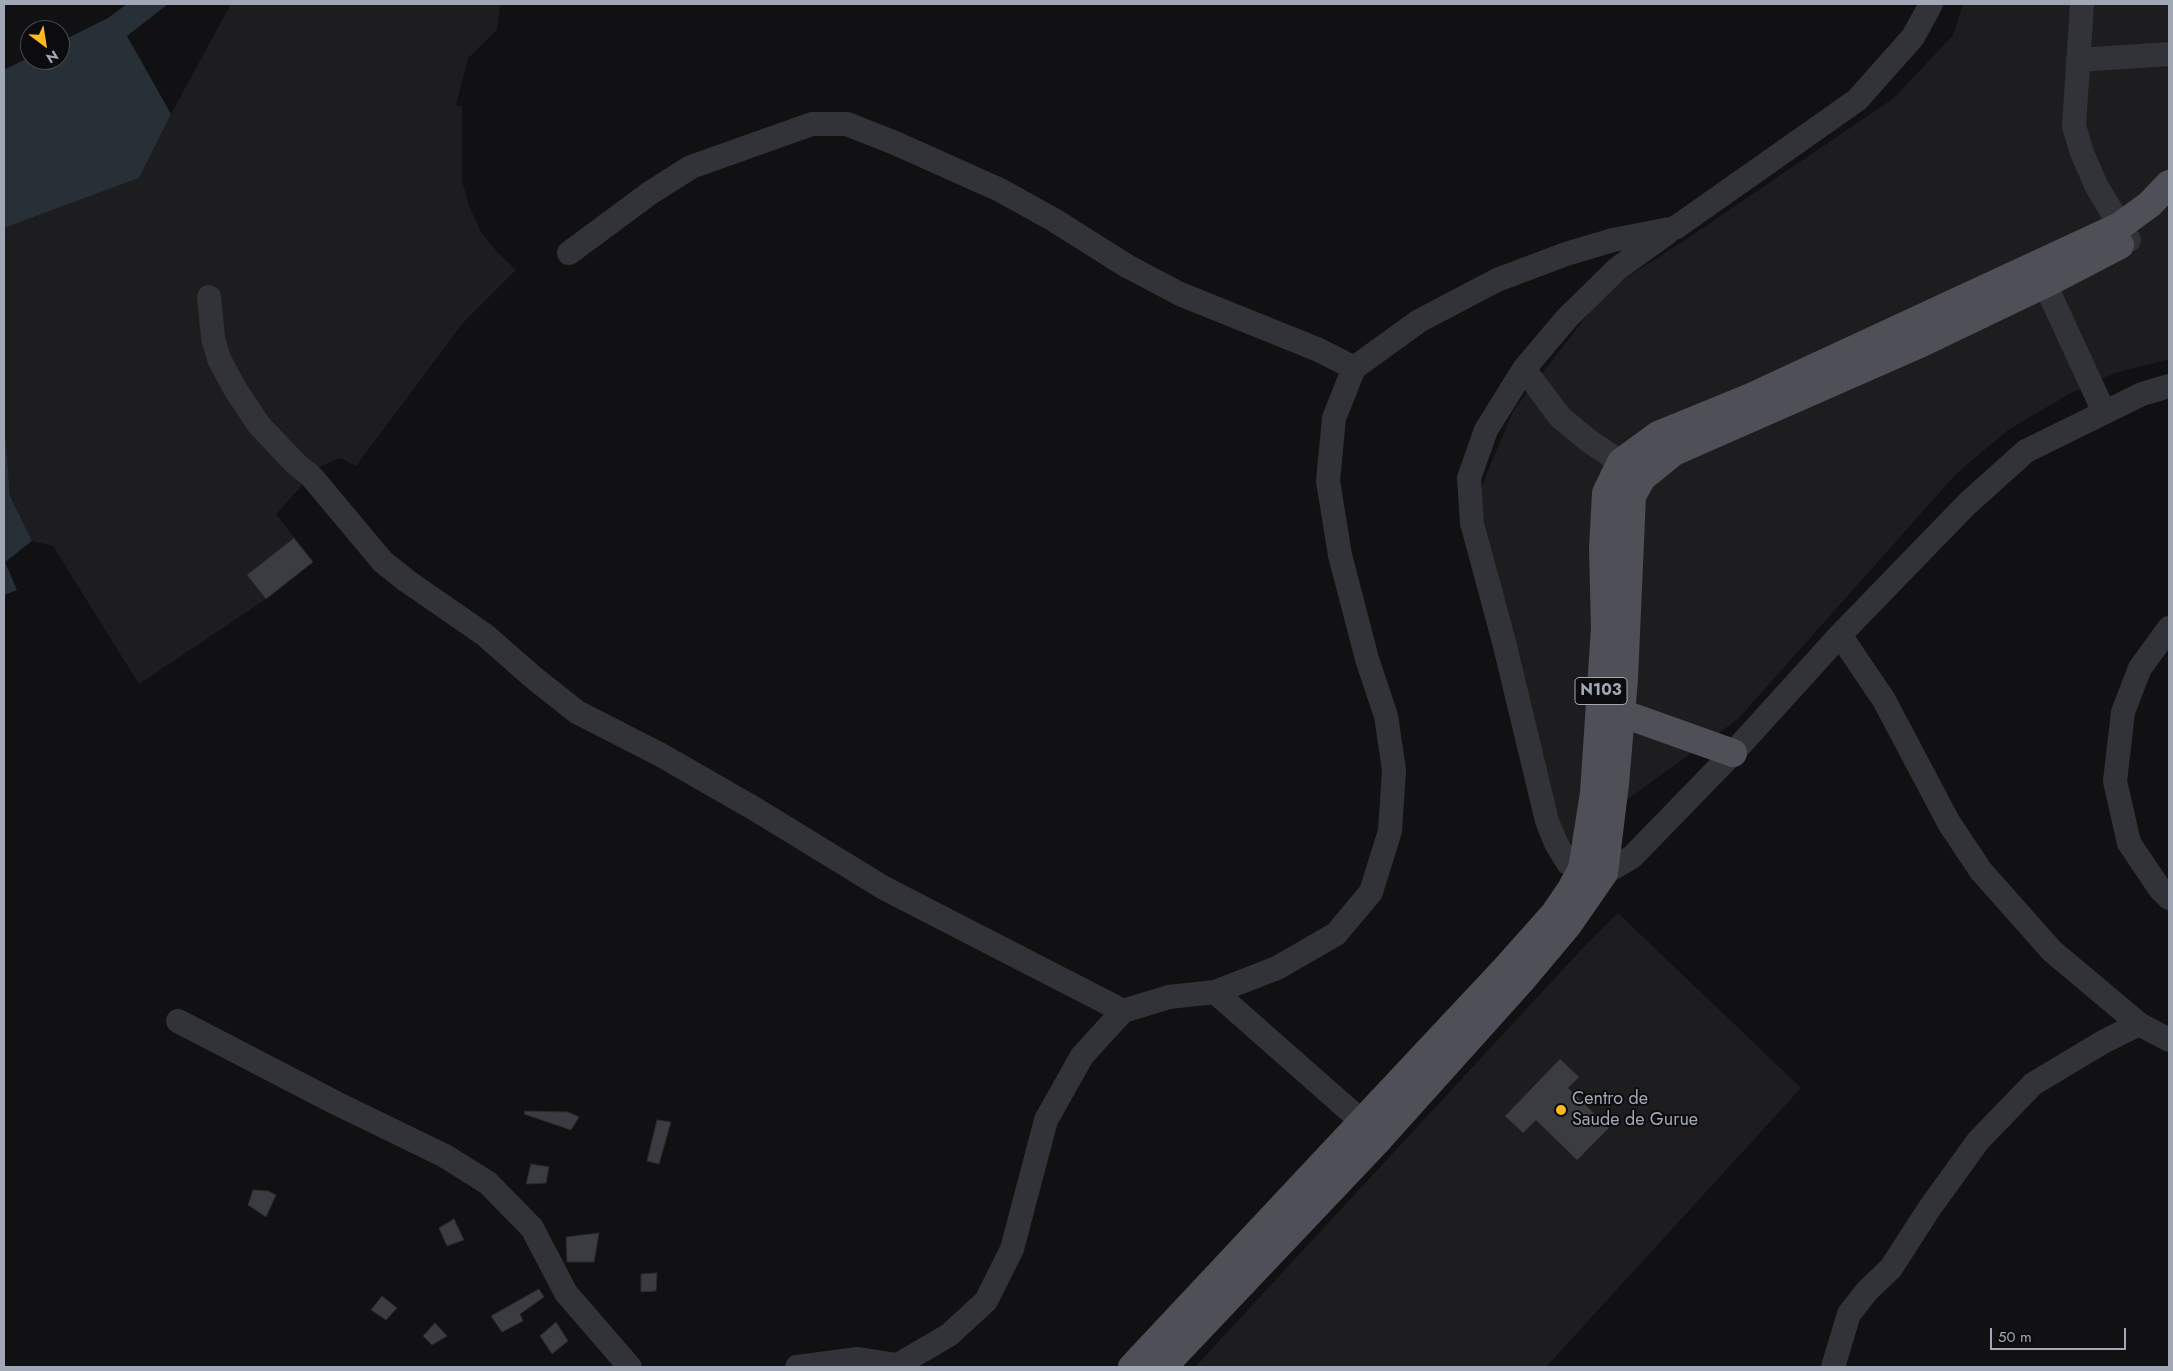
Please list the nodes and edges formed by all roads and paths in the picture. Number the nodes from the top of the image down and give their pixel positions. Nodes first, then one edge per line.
1 (1931, 4) edge
2 (2082, 4) edge
3 (2169, 54) edge
4 (2078, 60) junction
5 (2169, 184) edge
6 (2169, 208) edge
7 (1675, 228) junction
8 (2124, 233) junction
9 (569, 253) dead end
10 (2046, 284) junction
11 (209, 297) dead end
12 (1917, 332) junction
13 (1354, 368) junction
14 (1524, 369) junction
15 (2169, 386) edge
16 (2104, 412) junction
17 (1632, 470) junction
18 (2169, 628) edge
19 (1840, 635) junction
20 (1621, 713) junction
21 (1733, 753) junction
22 (1593, 871) junction
23 (2169, 898) edge
24 (1215, 992) junction
25 (1123, 1011) junction
26 (178, 1021) dead end
27 (2139, 1024) junction
28 (2169, 1040) edge
29 (1371, 1130) junction
30 (896, 1366) edge
31 (630, 1367) edge
32 (797, 1367) edge
33 (1132, 1367) edge
34 (1163, 1367) edge
35 (1833, 1367) edge

1 - 7 street
2 - 4 street
3 - 4 street
4 - 8 street
5 - 8 main road, N103
6 - 8 main road, N103
7 - 13 street
7 - 14 street
8 - 10 main road, N103
8 - 12 main road, N103
9 - 13 street
10 - 12 main road, N103
10 - 16 street
11 - 25 street
12 - 17 main road, N103
13 - 24 street
14 - 17 street
14 - 22 street
15 - 16 street
16 - 19 street
17 - 20 main road, N103
17 - 22 main road, N103
18 - 23 street
19 - 21 street
19 - 27 street
20 - 21 main road
20 - 22 main road, N103
21 - 22 street
22 - 29 main road, N103
24 - 25 street
24 - 29 street
25 - 30 street
26 - 31 street
27 - 28 street
27 - 35 street
29 - 33 main road, N103
29 - 34 main road, N103
30 - 32 street

